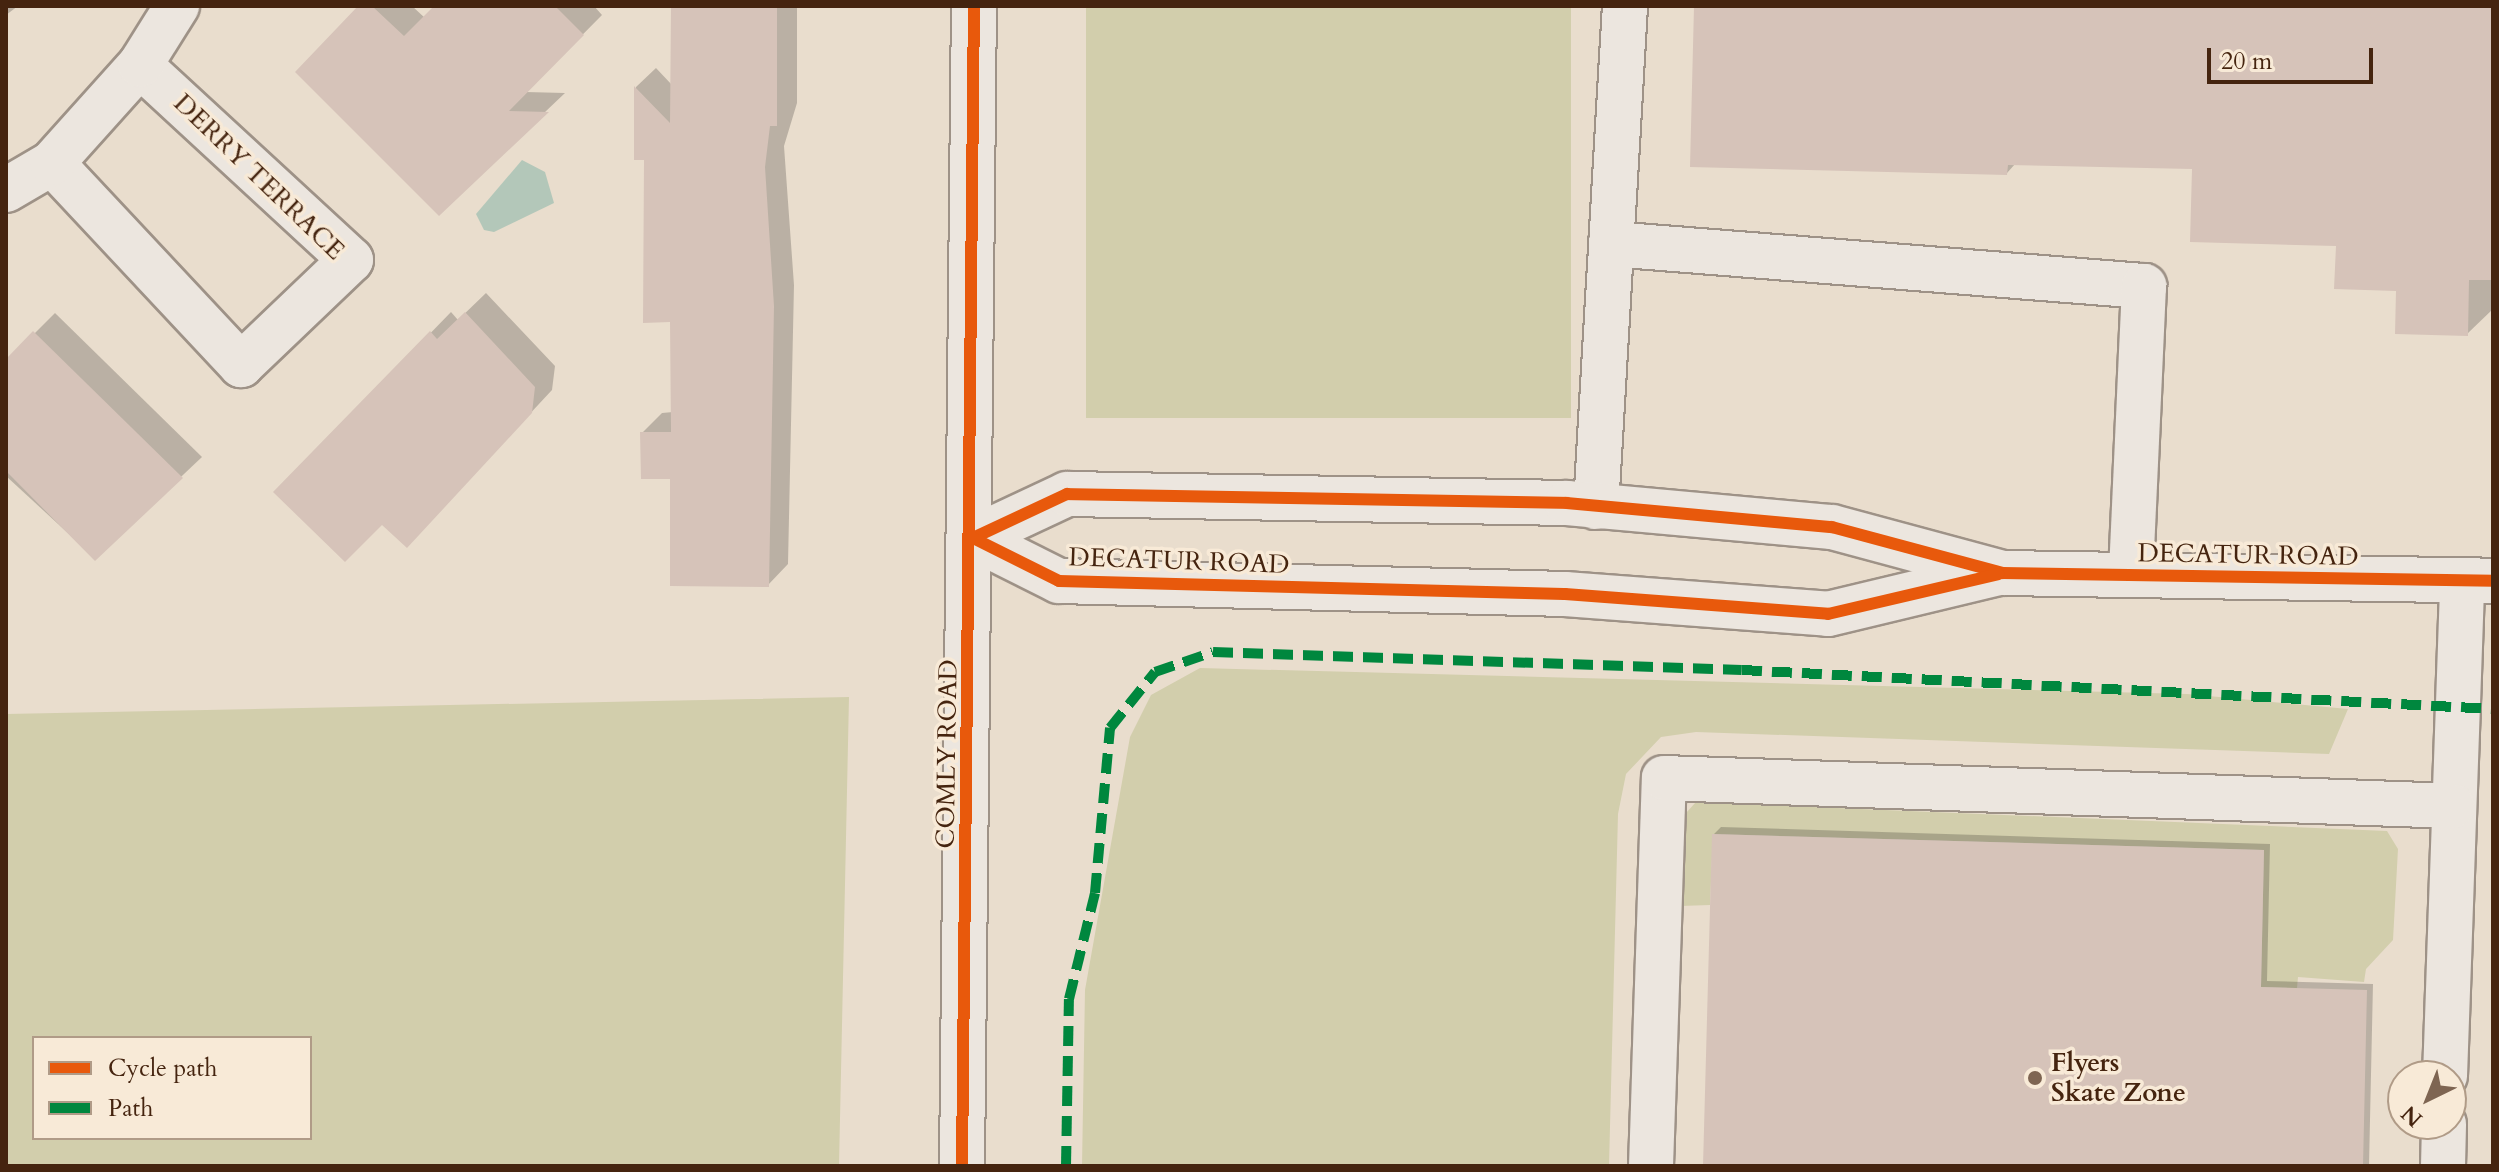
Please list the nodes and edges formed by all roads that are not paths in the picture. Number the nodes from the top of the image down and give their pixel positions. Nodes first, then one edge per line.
1 (177, 6) edge
2 (974, 6) edge
3 (1625, 6) edge
4 (140, 65) junction
5 (52, 163) junction
6 (6, 190) edge
7 (1611, 244) junction
8 (1596, 507) junction
9 (973, 538) junction
10 (2002, 573) junction
11 (2131, 575) junction
12 (2477, 581) edge
13 (2453, 806) junction
14 (2445, 1060) edge
15 (2444, 1140) edge
16 (962, 1166) edge
17 (1651, 1166) edge
18 (2443, 1166) edge

1 - 4 street
2 - 9 street, COMLY ROAD
3 - 7 street
4 - 5 street
4 - 5 street, DERRY TERRACE
5 - 6 street
7 - 8 street
7 - 11 street
8 - 9 street, DECATUR ROAD
8 - 10 street, DECATUR ROAD
9 - 10 street, DECATUR ROAD
9 - 16 street, COMLY ROAD
10 - 11 street, DECATUR ROAD
11 - 12 street, DECATUR ROAD
12 - 13 street
13 - 14 street
13 - 17 street
15 - 18 street

